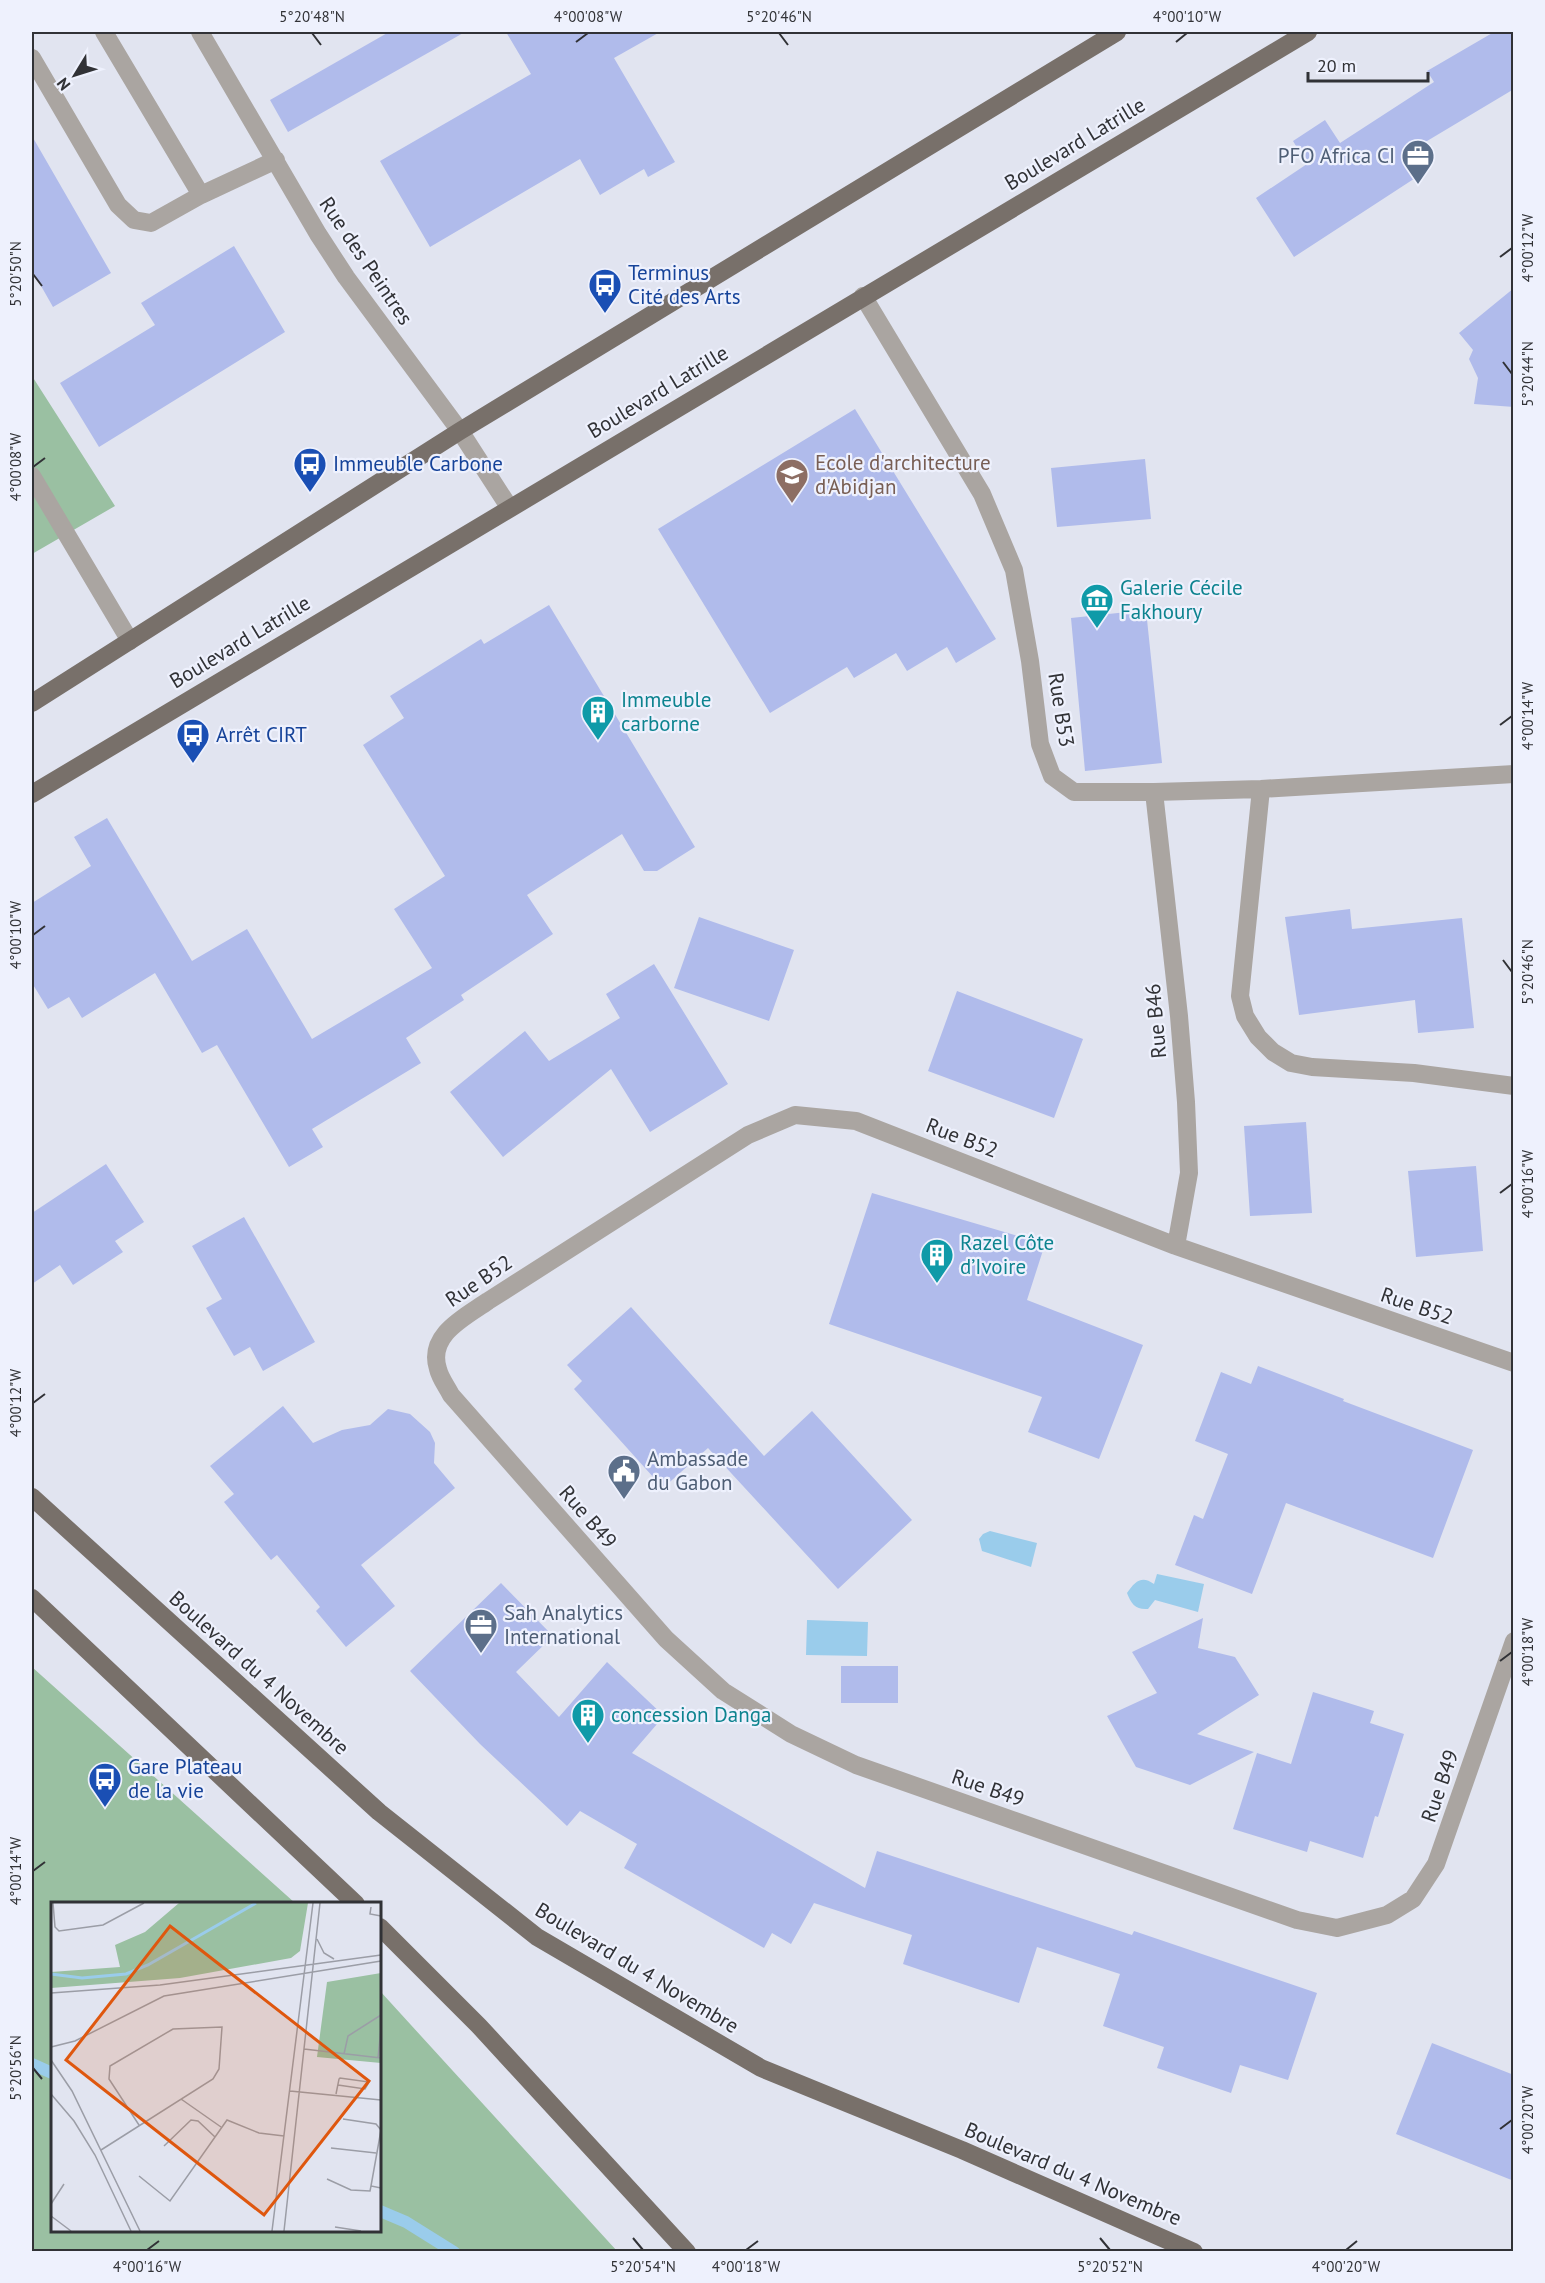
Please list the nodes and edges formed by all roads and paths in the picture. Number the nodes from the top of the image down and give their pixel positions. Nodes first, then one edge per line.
1 (104, 32) edge
2 (200, 32) edge
3 (1117, 32) edge
4 (1308, 32) edge
5 (32, 58) edge
6 (276, 160) junction
7 (201, 195) junction
8 (862, 296) junction
9 (460, 431) junction
10 (32, 476) edge
11 (508, 507) junction
12 (130, 641) junction
13 (32, 703) edge
14 (1514, 774) edge
15 (1261, 789) junction
16 (1154, 792) junction
17 (32, 794) edge
18 (1514, 1086) edge
19 (1176, 1246) junction
20 (436, 1348) joint
21 (1514, 1363) edge
22 (32, 1497) edge
23 (32, 1598) edge
24 (1514, 1641) edge
25 (354, 1902) edge
26 (381, 1928) edge
27 (687, 2252) edge
28 (1194, 2252) edge

1 - 7 street
2 - 6 street, Rue des Peintres
3 - 9 main road
4 - 8 main road, Boulevard Latrille
5 - 7 street
6 - 7 street
6 - 9 street, Rue des Peintres
8 - 11 main road, Boulevard Latrille
8 - 16 street, Rue B53
9 - 11 street, Rue des Peintres
9 - 12 main road
10 - 12 street
11 - 17 main road, Boulevard Latrille
12 - 13 main road
14 - 15 street, Rue B53
15 - 16 street, Rue B53
15 - 18 street
16 - 19 street, Rue B46
19 - 20 street, Rue B52
19 - 21 street, Rue B52
20 - 24 street, Rue B49
22 - 28 main road, Boulevard du 4 Novembre
23 - 25 main road
26 - 27 main road

